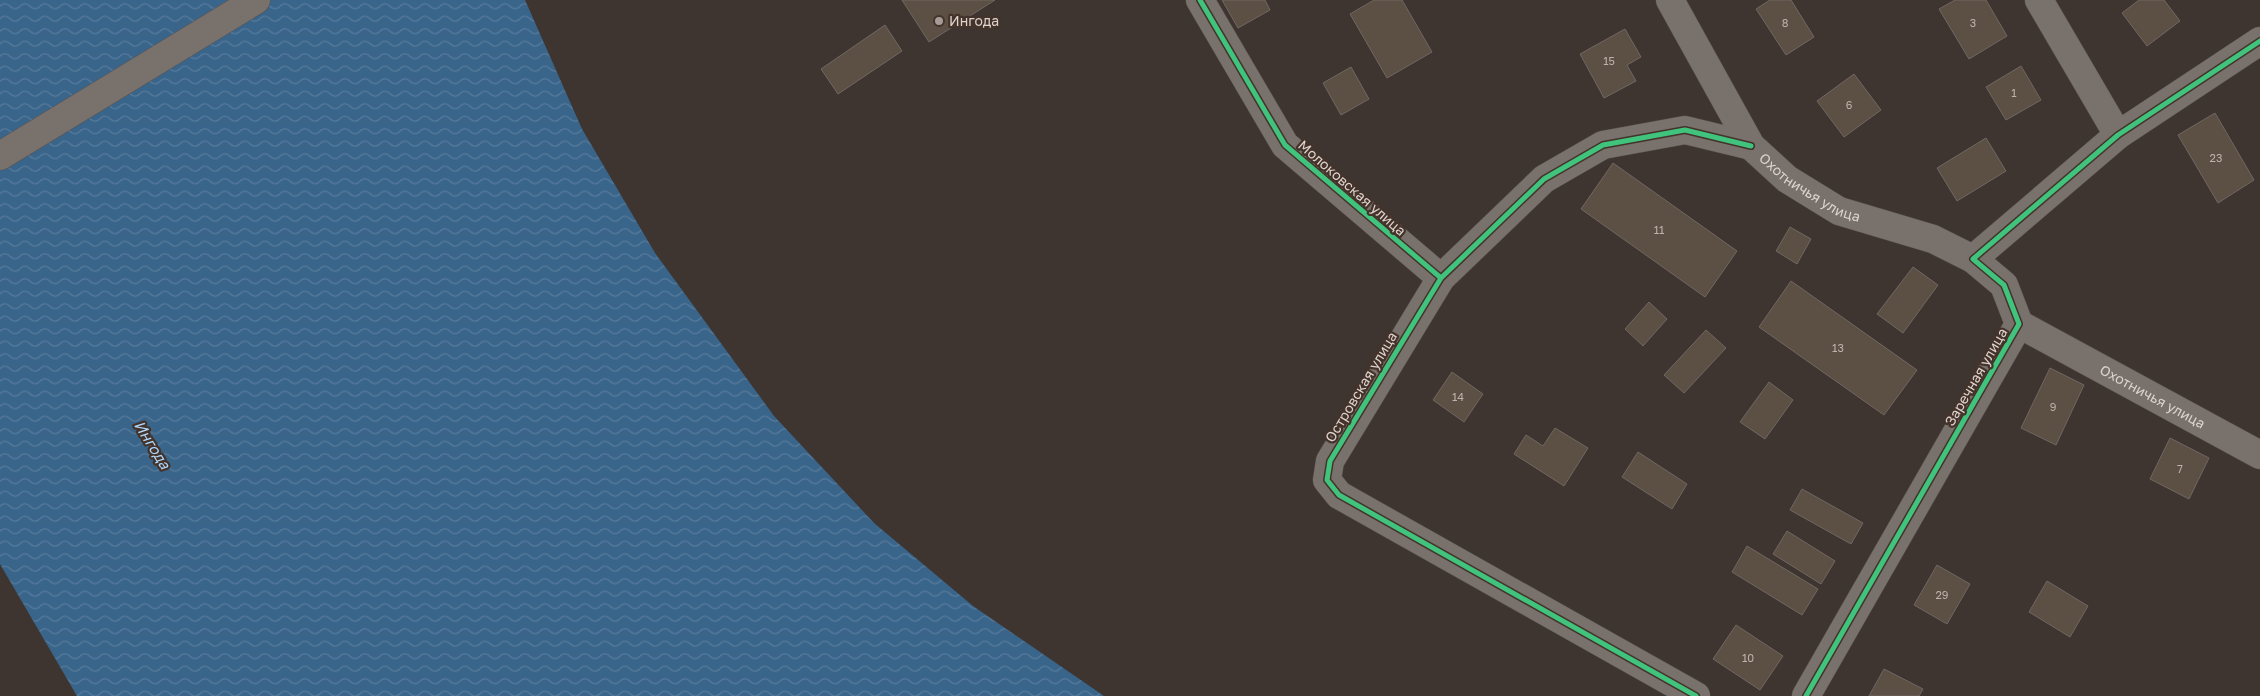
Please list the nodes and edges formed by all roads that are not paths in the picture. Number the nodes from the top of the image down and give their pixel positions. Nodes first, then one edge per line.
1 (256, 0) edge
2 (1200, 0) edge
3 (1670, 0) edge
4 (2039, 0) edge
5 (2260, 41) edge
6 (2118, 135) junction
7 (1751, 146) junction
8 (0, 156) edge
9 (1973, 260) junction
10 (1441, 278) junction
11 (2019, 324) junction
12 (2260, 455) edge
13 (1696, 696) edge
14 (1806, 696) edge

1 - 8 street
2 - 10 street, Молоковская улица
3 - 7 street, Охотничья улица
4 - 6 street
5 - 6 street
6 - 9 street
7 - 9 street, Охотничья улица
7 - 10 street, Островская улица
9 - 11 street, Заречная улица
10 - 13 street, Островская улица
11 - 12 street, Охотничья улица
11 - 14 street, Заречная улица

